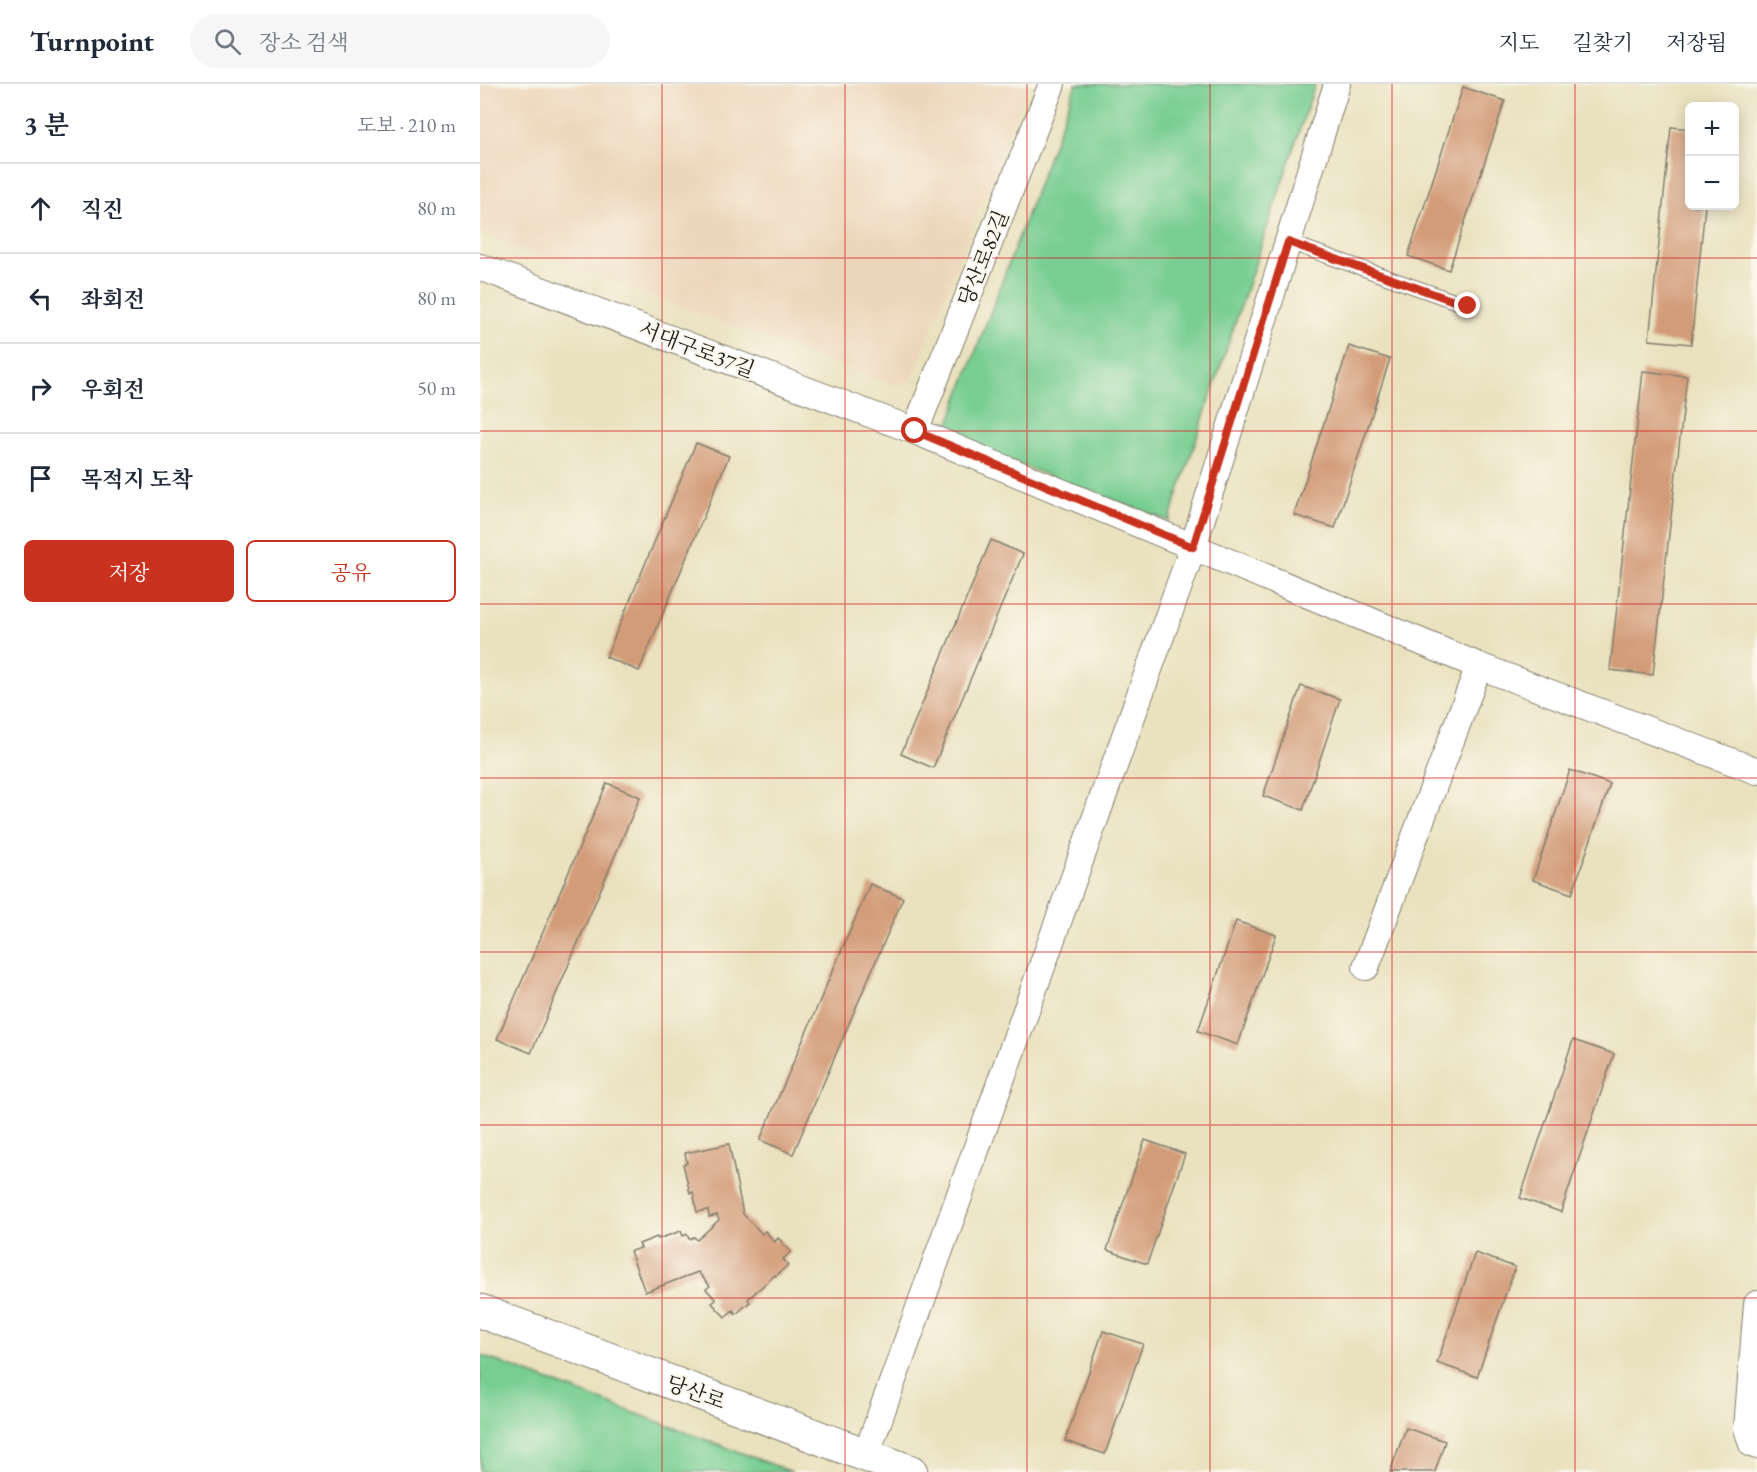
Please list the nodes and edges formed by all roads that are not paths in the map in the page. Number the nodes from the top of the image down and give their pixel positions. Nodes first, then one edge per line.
1 (1052, 84) edge
2 (1337, 84) edge
3 (1288, 242) junction
4 (480, 267) edge
5 (1468, 306) dead end
6 (915, 431) junction
7 (1193, 547) junction
8 (1479, 666) junction
9 (1757, 771) edge
10 (1366, 967) dead end
11 (1757, 1304) edge
12 (480, 1311) edge
13 (1754, 1445) edge
14 (865, 1457) junction
15 (911, 1472) edge

1 - 6 street, 당산로82길
2 - 3 street
3 - 5 lane
3 - 7 street
4 - 6 street, 서대구로37길
6 - 7 street, 서대구로37길
7 - 8 street, 서대구로37길
7 - 14 street
8 - 9 street, 서대구로37길
8 - 10 street
11 - 13 street
12 - 14 main road, 당산로
14 - 15 main road, 당산로

